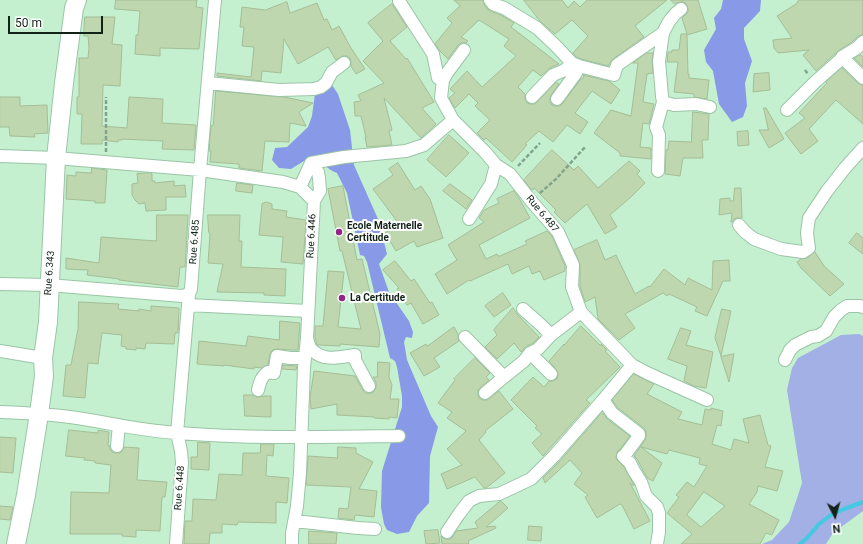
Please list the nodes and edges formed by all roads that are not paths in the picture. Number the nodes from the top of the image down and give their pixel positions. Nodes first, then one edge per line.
1 (77, 0) edge
2 (215, 0) edge
3 (399, 0) edge
4 (490, 0) edge
5 (681, 9) dead end
6 (663, 33) junction
7 (863, 42) edge
8 (464, 50) dead end
9 (842, 57) junction
10 (344, 62) dead end
11 (575, 64) junction
12 (863, 78) edge
13 (443, 80) junction
14 (208, 83) junction
15 (532, 97) dead end
16 (557, 99) dead end
17 (663, 102) junction
18 (710, 107) dead end
19 (787, 110) dead end
20 (453, 120) junction
21 (863, 148) edge
22 (0, 156) edge
23 (56, 158) junction
24 (311, 163) junction
25 (496, 166) junction
26 (200, 170) junction
27 (658, 171) dead end
28 (319, 178) junction
29 (300, 186) junction
30 (314, 200) junction
31 (470, 219) dead end
32 (739, 226) dead end
33 (0, 284) edge
34 (49, 285) junction
35 (189, 300) junction
36 (863, 308) edge
37 (522, 309) dead end
38 (308, 311) junction
39 (581, 312) junction
40 (551, 335) junction
41 (465, 337) dead end
42 (307, 338) junction
43 (0, 351) edge
44 (530, 353) junction
45 (322, 356) junction
46 (43, 358) junction
47 (785, 360) dead end
48 (305, 362) junction
49 (632, 365) junction
50 (551, 374) dead end
51 (504, 377) junction
52 (369, 386) dead end
53 (258, 390) dead end
54 (485, 393) dead end
55 (603, 400) junction
56 (707, 400) dead end
57 (0, 412) edge
58 (39, 414) junction
59 (119, 425) junction
60 (177, 433) junction
61 (399, 436) dead end
62 (301, 437) junction
63 (117, 446) dead end
64 (295, 521) junction
65 (374, 529) dead end
66 (447, 532) dead end
67 (16, 544) edge
68 (176, 544) edge
69 (292, 544) edge
70 (657, 544) edge

1 - 23 street, Rue 6.343
2 - 14 street, Rue 6.485
3 - 13 street
4 - 11 street
5 - 6 street
6 - 11 street
6 - 17 street
7 - 9 street
8 - 13 street
9 - 12 street
9 - 19 street
10 - 14 street
11 - 15 street
11 - 16 street
13 - 20 street, Rue 6.487
14 - 26 street, Rue 6.485
17 - 18 street
17 - 27 street
20 - 24 street
20 - 25 street, Rue 6.487
21 - 32 street
22 - 23 street
23 - 26 street
23 - 34 street, Rue 6.343
24 - 28 street
24 - 29 street
25 - 31 street
25 - 39 street, Rue 6.487
26 - 29 street
26 - 35 street, Rue 6.485
28 - 29 street
28 - 30 street
29 - 30 street, Rue 6.446
30 - 38 street, Rue 6.446
33 - 34 street
34 - 35 street
34 - 46 street, Rue 6.343
35 - 38 street
35 - 60 street, Rue 6.485
36 - 47 street
37 - 40 street
38 - 42 street, Rue 6.446
39 - 40 street
39 - 49 street, Rue 6.487
40 - 44 street
41 - 51 street
42 - 45 street
42 - 48 street, Rue 6.446
43 - 46 street
44 - 50 street
44 - 51 street
45 - 48 street
45 - 52 street
46 - 58 street, Rue 6.343
48 - 53 street
48 - 62 street, Rue 6.446
49 - 55 street
49 - 56 street, Rue 6.487
51 - 54 street
55 - 66 street
55 - 70 street
57 - 58 street
58 - 59 street
58 - 67 street, Rue 6.343
59 - 60 street
59 - 63 street
60 - 62 street
60 - 68 street, Rue 6.448
61 - 62 street
62 - 64 street, Rue 6.446
64 - 65 street
64 - 69 street, Rue 6.446

